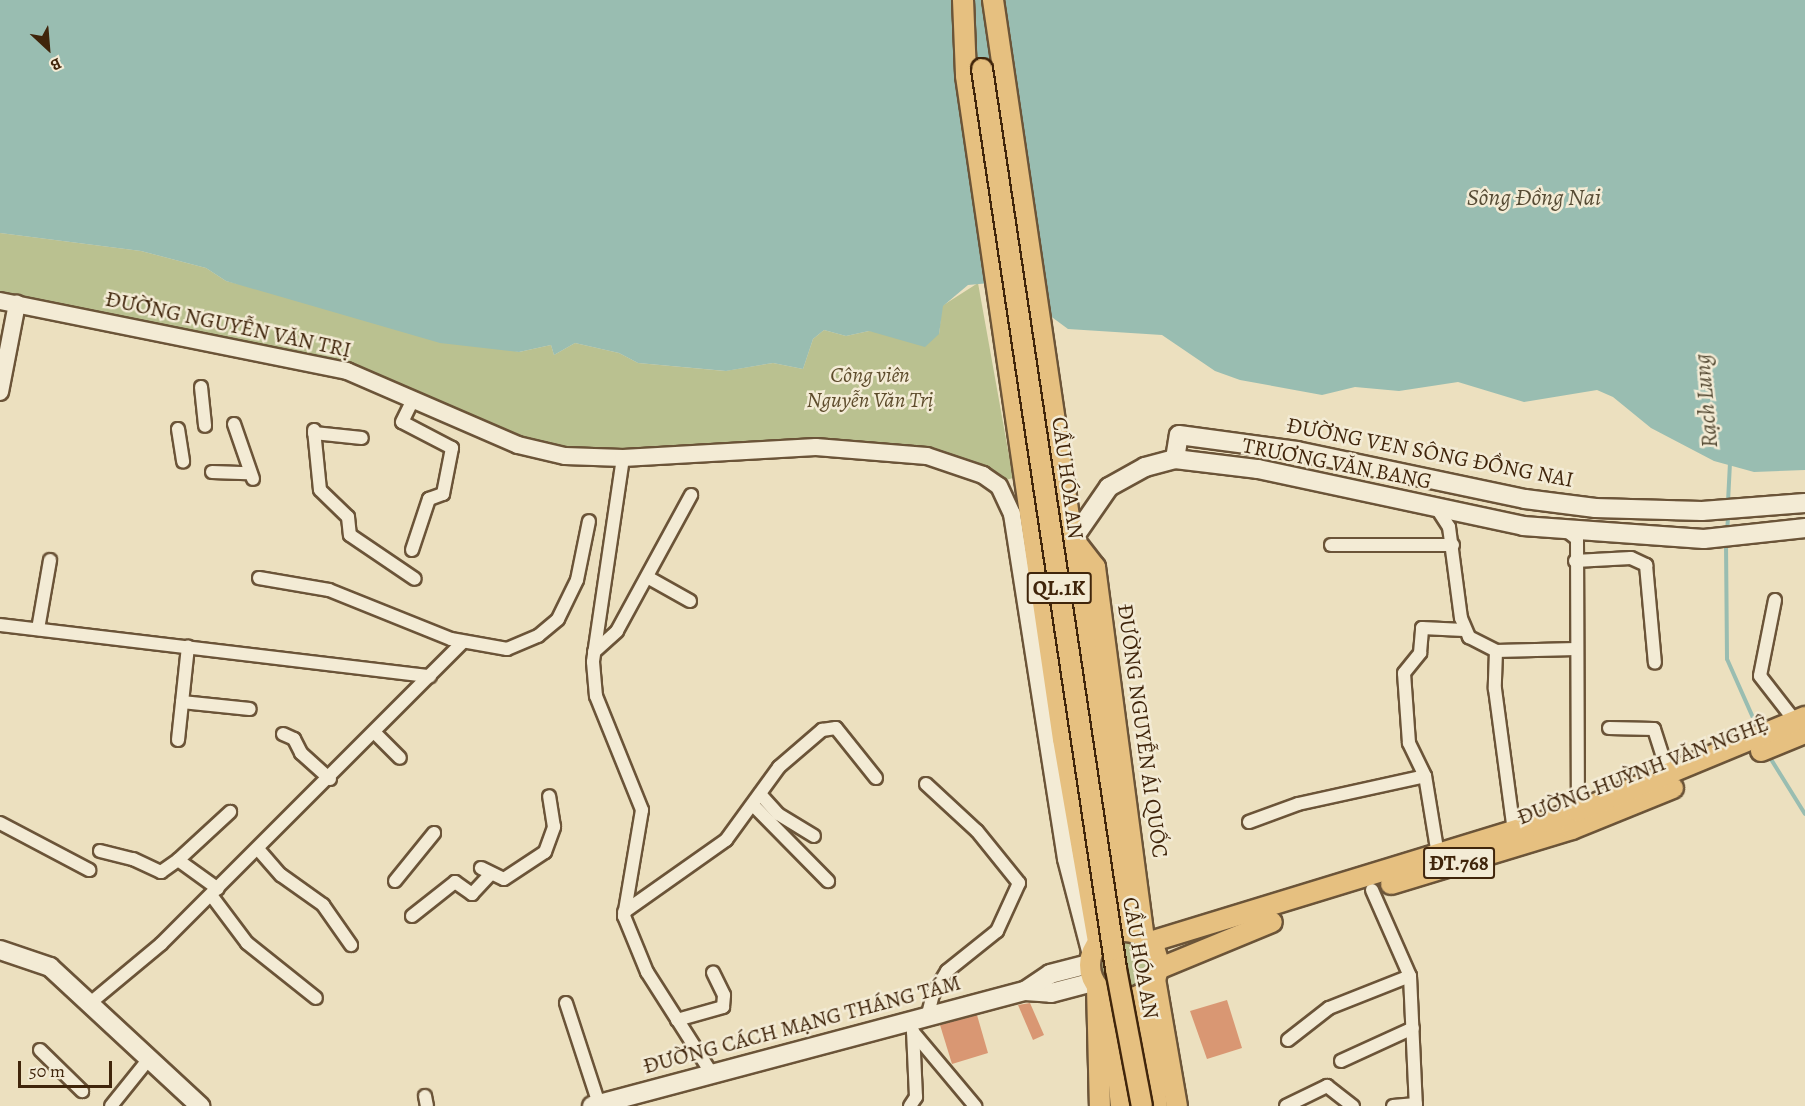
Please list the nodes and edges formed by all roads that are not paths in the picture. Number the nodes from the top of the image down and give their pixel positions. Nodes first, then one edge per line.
1 (964, 0) edge
2 (993, 0) edge
3 (0, 301) edge
4 (17, 304) junction
5 (201, 387) dead end
6 (0, 392) edge
7 (413, 399) junction
8 (234, 423) dead end
9 (205, 426) dead end
10 (178, 429) dead end
11 (362, 438) dead end
12 (623, 458) junction
13 (1175, 459) junction
14 (183, 462) dead end
15 (212, 471) dead end
16 (1365, 487) dead end
17 (691, 495) dead end
18 (1805, 503) edge
19 (1438, 509) junction
20 (589, 521) dead end
21 (1517, 525) junction
22 (1805, 528) edge
23 (1073, 535) junction
24 (1331, 545) dead end
25 (1453, 545) junction
26 (412, 550) dead end
27 (50, 560) dead end
28 (1575, 561) junction
29 (259, 578) dead end
30 (649, 578) junction
31 (415, 579) dead end
32 (1775, 600) dead end
33 (690, 601) dead end
34 (0, 625) edge
35 (38, 629) junction
36 (1464, 630) junction
37 (463, 642) junction
38 (188, 647) junction
39 (1576, 649) junction
40 (1496, 651) junction
41 (594, 652) junction
42 (1655, 663) dead end
43 (430, 676) junction
44 (182, 702) junction
45 (250, 710) dead end
46 (1802, 724) edge
47 (1609, 728) dead end
48 (375, 733) junction
49 (283, 734) dead end
50 (178, 740) dead end
51 (1764, 743) junction
52 (400, 758) dead end
53 (1425, 776) junction
54 (1669, 776) junction
55 (330, 778) junction
56 (876, 778) dead end
57 (926, 784) dead end
58 (549, 796) dead end
59 (756, 800) junction
60 (1578, 811) junction
61 (230, 812) dead end
62 (1249, 822) dead end
63 (0, 823) edge
64 (1115, 828) junction
65 (1514, 831) junction
66 (434, 832) dead end
67 (1079, 834) junction
68 (814, 836) dead end
69 (258, 849) junction
70 (100, 851) dead end
71 (1438, 855) junction
72 (178, 860) junction
73 (89, 870) dead end
74 (1078, 880) junction
75 (395, 881) dead end
76 (828, 881) dead end
77 (1372, 890) junction
78 (214, 892) junction
79 (624, 912) junction
80 (412, 916) dead end
81 (1142, 937) junction
82 (351, 945) dead end
83 (0, 950) edge
84 (1097, 971) junction
85 (713, 972) dead end
86 (1157, 974) junction
87 (1410, 976) junction
88 (1143, 994) junction
89 (316, 998) dead end
90 (566, 1003) dead end
91 (89, 1004) junction
92 (677, 1020) junction
93 (918, 1024) junction
94 (1413, 1028) junction
95 (1288, 1040) dead end
96 (40, 1050) dead end
97 (148, 1060) junction
98 (1341, 1061) dead end
99 (712, 1074) junction
100 (82, 1091) dead end
101 (596, 1105) edge
102 (1416, 1105) edge
103 (111, 1106) edge
104 (200, 1106) edge
105 (910, 1106) edge
106 (975, 1106) edge
107 (1100, 1106) edge
108 (1121, 1106) edge
109 (1142, 1106) edge
110 (1157, 1106) edge
111 (1177, 1106) edge
112 (1286, 1106) edge
113 (1353, 1106) edge
114 (1393, 1106) edge

1 - 67 main road, CẦU HÓA AN / QL.1K
1 - 109 main road, CẦU HÓA AN / QL.1K, bridge
2 - 23 main road, CẦU HÓA AN / QL.1K
3 - 4 street, ĐƯỜNG NGUYỄN VĂN TRỊ
4 - 6 street
4 - 7 street, ĐƯỜNG NGUYỄN VĂN TRỊ
5 - 9 street
7 - 12 street, ĐƯỜNG NGUYỄN VĂN TRỊ
7 - 26 street
8 - 15 street
10 - 14 street
11 - 31 street
12 - 41 street
12 - 74 street, ĐƯỜNG NGUYỄN VĂN TRỊ
13 - 18 main road, ĐƯỜNG VEN SÔNG ĐỒNG NAI
13 - 19 main road, TRƯƠNG VĂN BANG
13 - 23 main road
16 - 19 street
17 - 30 street
19 - 21 main road, TRƯƠNG VĂN BANG
19 - 25 street
20 - 37 street
21 - 22 main road, TRƯƠNG VĂN BANG
21 - 28 street
23 - 64 main road, ĐƯỜNG NGUYỄN ÁI QUỐC / QL.1K
23 - 81 main road, ĐƯỜNG NGUYỄN ÁI QUỐC / QL.1K
24 - 25 street
25 - 36 street
27 - 35 street
28 - 39 street
28 - 42 street
29 - 37 street
30 - 33 street
30 - 41 street
32 - 46 street
34 - 35 street
35 - 38 street
36 - 40 street
36 - 53 street
37 - 43 street
38 - 43 street
38 - 44 street
39 - 40 street
39 - 60 street
40 - 65 street
41 - 79 street
43 - 48 street
44 - 45 street
44 - 50 street
46 - 51 main road, ĐƯỜNG HUỲNH VĂN NGHỆ / ĐT.768
47 - 54 street
48 - 52 street
48 - 55 street
49 - 55 street
51 - 54 main road, ĐƯỜNG HUỲNH VĂN NGHỆ / ĐT.768
51 - 77 main road, ĐƯỜNG HUỲNH VĂN NGHỆ / ĐT.768
53 - 62 street
53 - 71 street
54 - 60 main road, ĐƯỜNG HUỲNH VĂN NGHỆ / ĐT.768
55 - 69 street
56 - 59 street
57 - 93 street
58 - 80 street
59 - 68 street
59 - 76 street
59 - 79 street
60 - 65 main road, ĐƯỜNG HUỲNH VĂN NGHỆ / ĐT.768
61 - 72 street
63 - 73 street
64 - 67 main road
64 - 81 main road, ĐƯỜNG NGUYỄN ÁI QUỐC / QL.1K
65 - 71 main road, ĐƯỜNG HUỲNH VĂN NGHỆ / ĐT.768
66 - 75 street
67 - 74 main road, QL.1K
69 - 78 street
69 - 82 street
70 - 72 street
71 - 81 main road, ĐƯỜNG HUỲNH VĂN NGHỆ / ĐT.768
72 - 78 street
74 - 84 main road, QL.1K
77 - 86 main road, ĐƯỜNG HUỲNH VĂN NGHỆ / ĐT.768
77 - 87 street
78 - 89 street
78 - 91 street
79 - 92 street
81 - 84 main road, ĐƯỜNG HUỲNH VĂN NGHỆ
81 - 86 main road
83 - 91 main road
84 - 88 main road
84 - 93 main road, ĐƯỜNG CÁCH MẠNG THÁNG TÁM
84 - 107 main road, QL.1K
84 - 108 main road, QL.1K
85 - 92 street
86 - 88 main road
86 - 111 main road
87 - 94 street
87 - 95 street
88 - 110 main road
90 - 101 street
91 - 97 main road
92 - 99 street
93 - 99 main road, ĐƯỜNG CÁCH MẠNG THÁNG TÁM
93 - 105 street
93 - 106 street
94 - 98 street
94 - 102 street
96 - 100 street
97 - 103 street
97 - 104 main road
99 - 101 main road, ĐƯỜNG CÁCH MẠNG THÁNG TÁM
102 - 114 street
112 - 113 street

